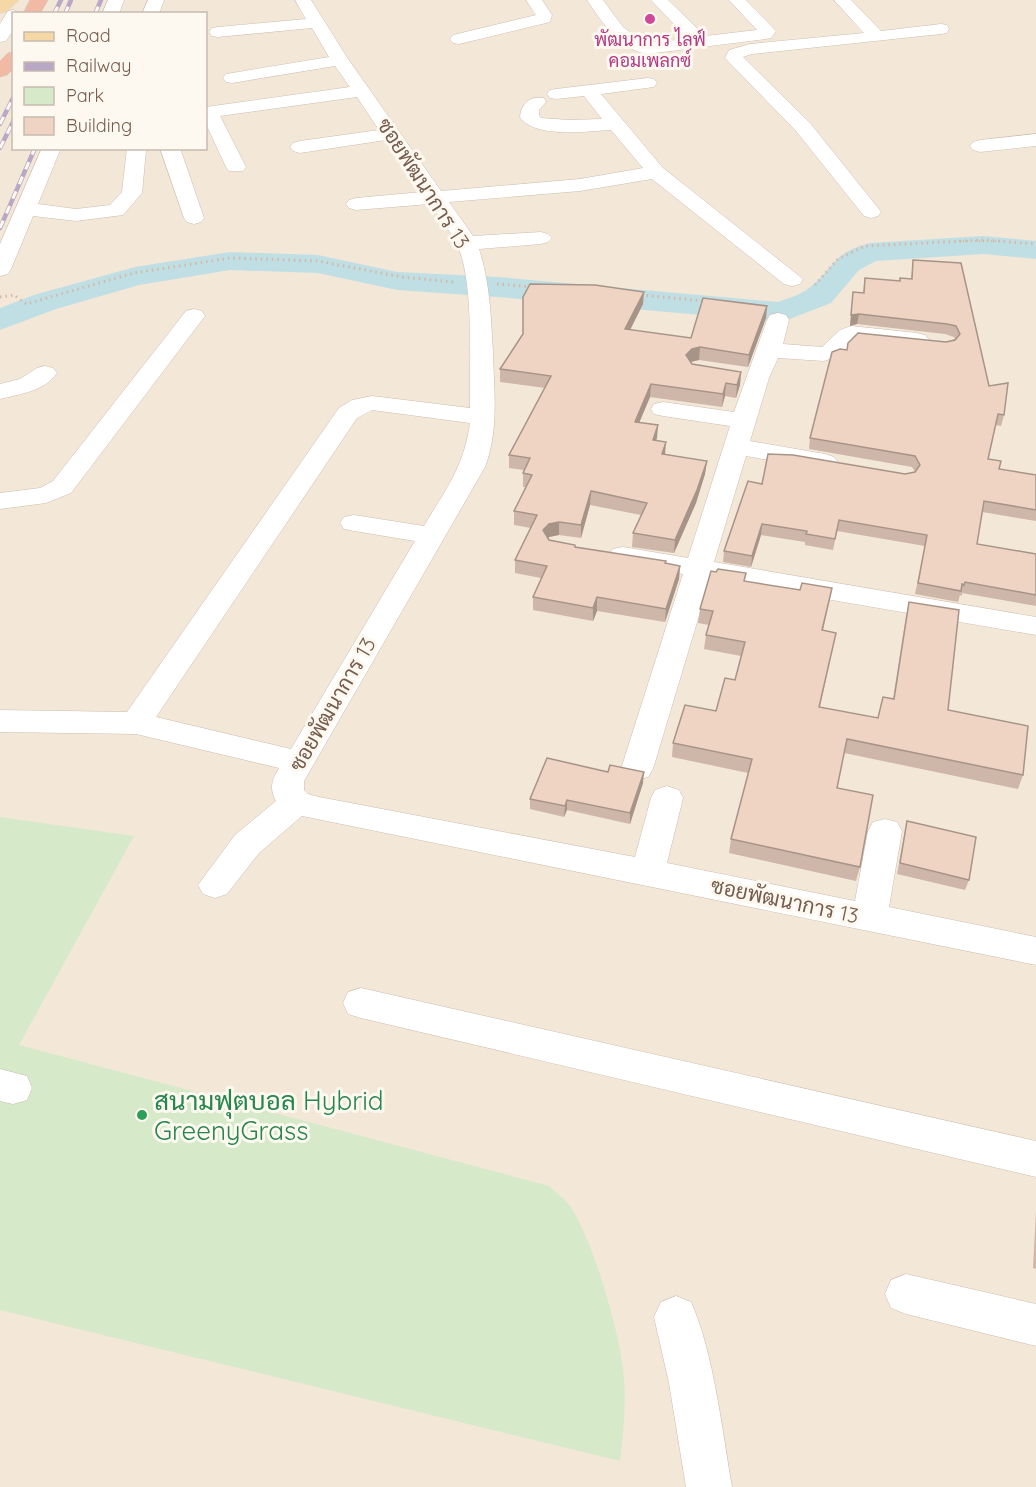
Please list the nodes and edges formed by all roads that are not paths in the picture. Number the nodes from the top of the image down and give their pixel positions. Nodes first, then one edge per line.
1 (10, 0) edge
2 (303, 0) edge
3 (534, 0) edge
4 (595, 0) edge
5 (659, 0) edge
6 (679, 0) edge
7 (737, 0) edge
8 (842, 0) edge
9 (0, 8) edge
10 (12, 17) edge
11 (317, 23) junction
12 (941, 29) dead end
13 (218, 32) dead end
14 (0, 37) edge
15 (877, 37) junction
16 (12, 38) edge
17 (459, 39) dead end
18 (710, 42) junction
19 (0, 49) edge
20 (12, 59) edge
21 (340, 60) junction
22 (0, 71) edge
23 (232, 78) dead end
24 (648, 82) dead end
25 (362, 91) junction
26 (589, 91) junction
27 (556, 93) dead end
28 (537, 102) dead end
29 (207, 112) edge
30 (615, 124) junction
31 (391, 134) junction
32 (1032, 143) edge
33 (980, 146) dead end
34 (300, 147) dead end
35 (51, 150) edge
36 (136, 150) edge
37 (171, 150) edge
38 (236, 167) dead end
39 (541, 170) dead end
40 (656, 171) junction
41 (435, 198) junction
42 (356, 204) dead end
43 (26, 209) junction
44 (530, 210) dead end
45 (871, 212) dead end
46 (194, 218) dead end
47 (541, 238) dead end
48 (467, 243) junction
49 (0, 269) edge
50 (792, 279) dead end
51 (194, 316) dead end
52 (778, 320) dead end
53 (944, 343) edge
54 (769, 351) junction
55 (45, 373) dead end
56 (0, 392) edge
57 (663, 409) dead end
58 (483, 417) junction
59 (745, 421) junction
60 (738, 447) junction
61 (844, 465) edge
62 (0, 501) edge
63 (354, 523) dead end
64 (430, 535) junction
65 (594, 550) edge
66 (699, 567) junction
67 (1036, 626) edge
68 (0, 721) edge
69 (136, 723) junction
70 (299, 762) junction
71 (637, 769) edge
72 (667, 798) dead end
73 (296, 802) junction
74 (885, 831) dead end
75 (648, 872) junction
76 (215, 885) dead end
77 (870, 917) junction
78 (1036, 951) edge
79 (361, 1003) dead end
80 (1036, 1159) edge
81 (906, 1294) dead end
82 (676, 1317) dead end
83 (1036, 1325) edge
84 (709, 1487) edge

1 - 9 main road
2 - 11 street, ซอยพัฒนาการ 13
3 - 17 street
4 - 18 street
5 - 18 street
6 - 18 street
7 - 18 street
8 - 15 street
10 - 14 street
11 - 13 street
11 - 21 street, ซอยพัฒนาการ 13
12 - 15 street
15 - 45 street
16 - 19 highway
20 - 22 highway
21 - 23 street
21 - 25 street, ซอยพัฒนาการ 13
24 - 26 street
25 - 29 street
25 - 31 street, ซอยพัฒนาการ 13
26 - 27 street
26 - 30 street
28 - 30 street
29 - 38 street
30 - 40 street
31 - 34 street
31 - 41 street, ซอยพัฒนาการ 13
32 - 33 street
35 - 43 street
36 - 43 street
37 - 46 street
39 - 41 street
40 - 41 street
40 - 50 street
41 - 42 street
41 - 44 street
41 - 48 street, ซอยพัฒนาการ 13
43 - 49 street
47 - 48 street
48 - 58 street, ซอยพัฒนาการ 13
51 - 62 street
52 - 54 street
53 - 54 street
54 - 59 street
55 - 56 street
57 - 59 street
58 - 64 street, ซอยพัฒนาการ 13
58 - 69 street
59 - 60 street
60 - 61 street
60 - 66 street
63 - 64 street
64 - 70 street, ซอยพัฒนาการ 13
65 - 66 street
66 - 67 street
66 - 71 street
68 - 69 street
69 - 70 street
70 - 73 street, ซอยพัฒนาการ 13
72 - 75 street
73 - 75 street, ซอยพัฒนาการ 13
73 - 76 street
74 - 77 street
75 - 77 street, ซอยพัฒนาการ 13
77 - 78 street, ซอยพัฒนาการ 13
79 - 80 street
81 - 83 street
82 - 84 street

